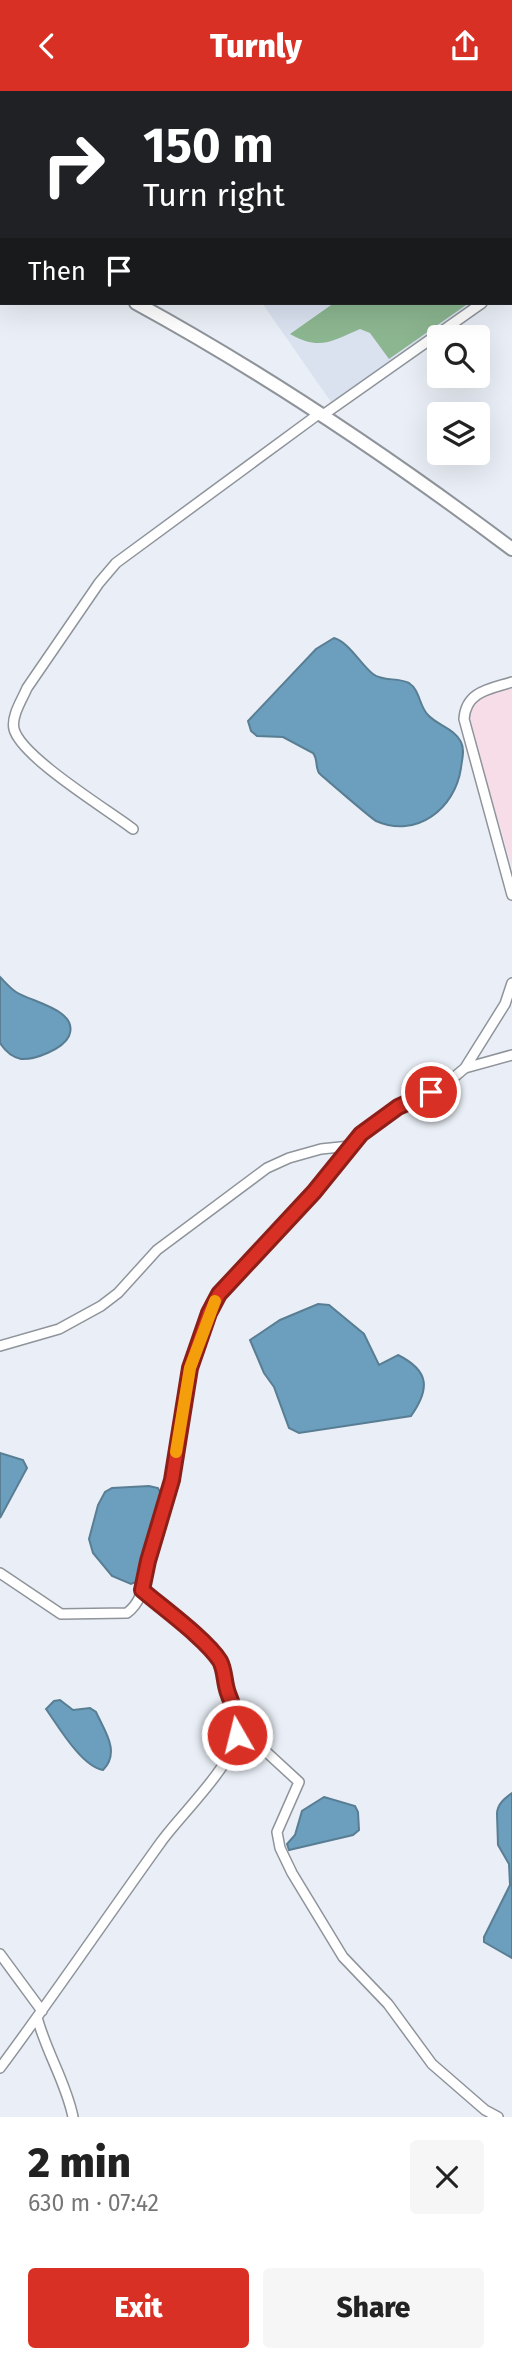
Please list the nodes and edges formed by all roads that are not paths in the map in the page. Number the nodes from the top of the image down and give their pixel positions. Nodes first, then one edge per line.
1 (140, 305) edge
2 (479, 305) edge
3 (321, 414) junction
4 (511, 547) edge
5 (512, 682) edge
6 (133, 829) dead end
7 (512, 895) edge
8 (512, 983) edge
9 (512, 1055) edge
10 (465, 1068) junction
11 (350, 1146) junction
12 (0, 1346) edge
13 (0, 1573) edge
14 (142, 1590) junction
15 (238, 1726) junction
16 (0, 1954) edge
17 (40, 2014) junction
18 (0, 2068) edge
19 (73, 2117) edge
20 (498, 2117) edge

1 - 3 highway
2 - 3 street
3 - 4 highway
3 - 6 street
5 - 7 street
8 - 10 street
9 - 10 street
10 - 11 street
11 - 12 street
11 - 14 street
13 - 14 street
14 - 15 street
15 - 17 street
15 - 20 street
16 - 17 street
17 - 18 street
17 - 19 street

